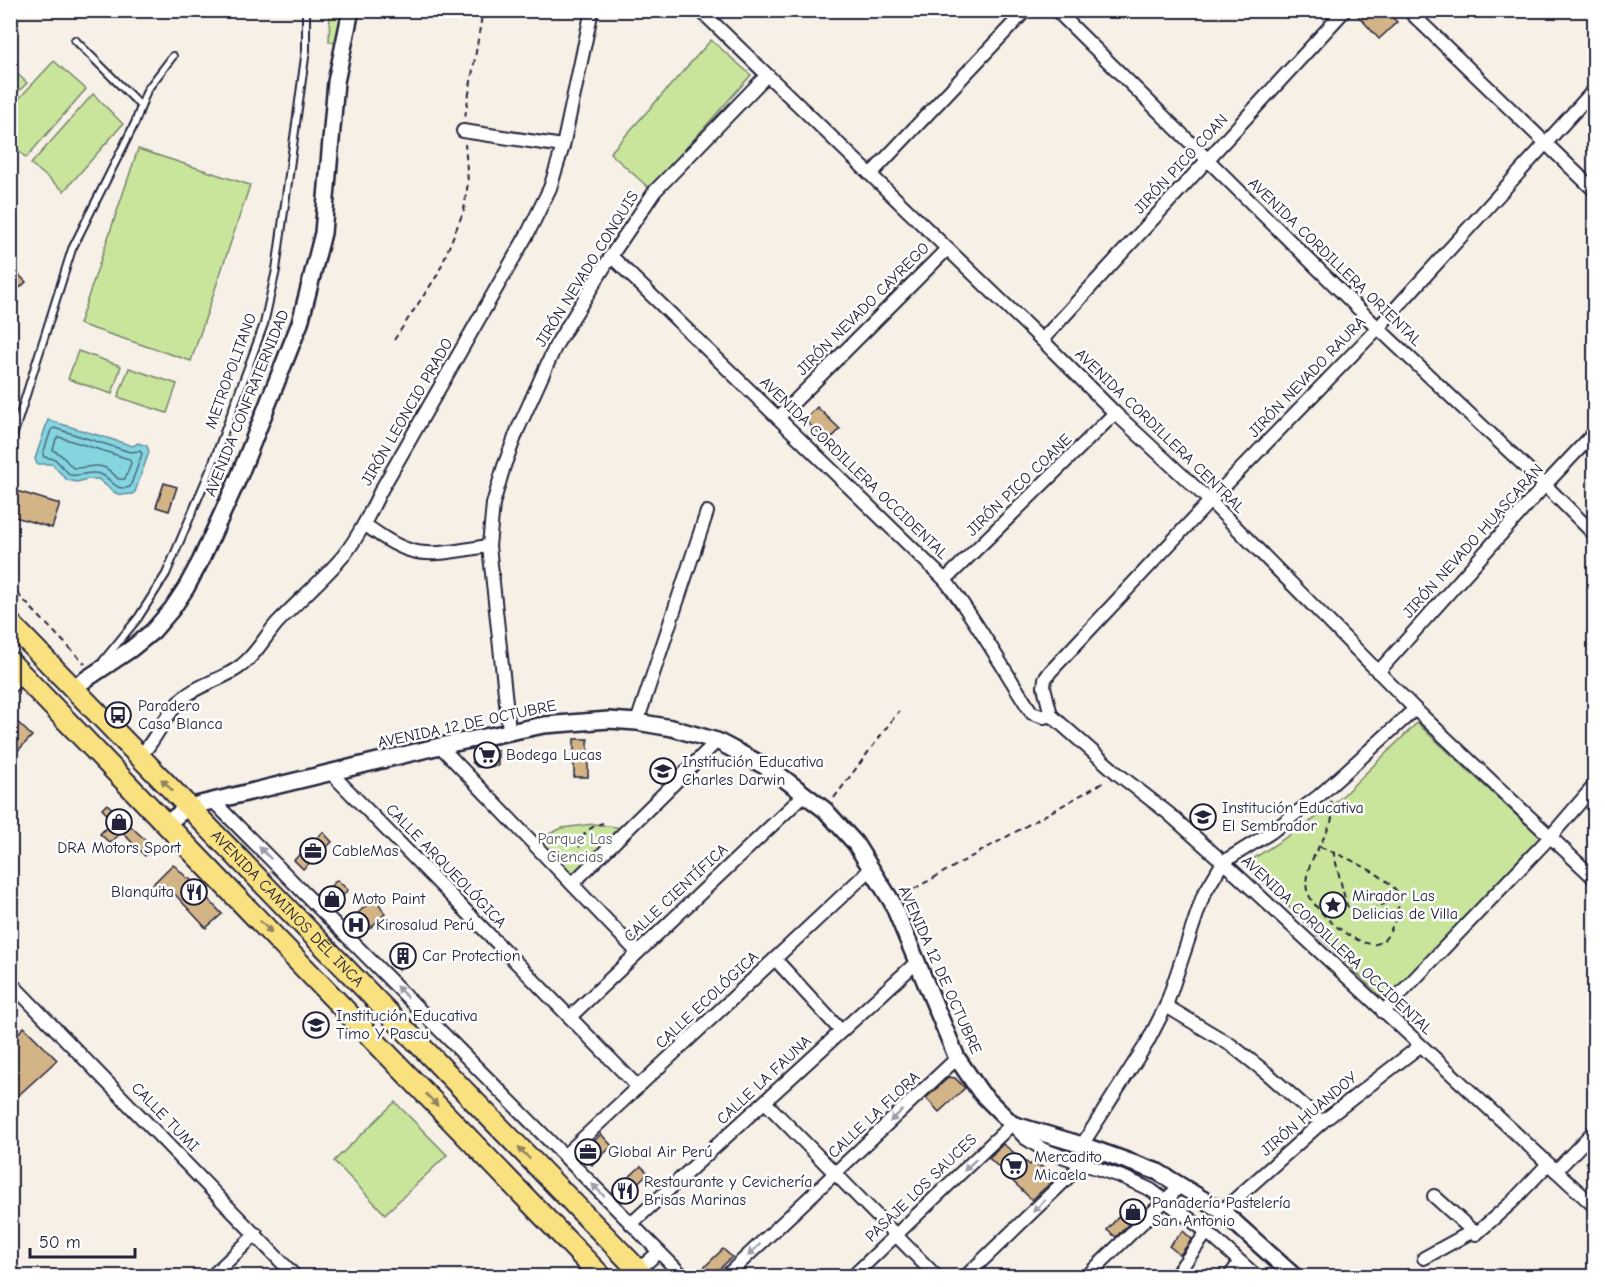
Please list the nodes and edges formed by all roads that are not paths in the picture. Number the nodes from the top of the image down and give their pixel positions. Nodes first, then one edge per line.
1 (306, 10) edge
2 (351, 10) edge
3 (592, 10) edge
4 (700, 10) edge
5 (1026, 10) edge
6 (1056, 10) edge
7 (1345, 10) edge
8 (1408, 10) edge
9 (75, 40) dead end
10 (173, 56) dead end
11 (767, 75) junction
12 (1594, 90) edge
13 (141, 106) junction
14 (463, 131) road end
15 (1546, 143) junction
16 (563, 146) junction
17 (1208, 159) junction
18 (871, 174) junction
19 (1594, 190) edge
20 (947, 249) junction
21 (611, 256) junction
22 (1378, 328) junction
23 (1042, 340) junction
24 (1115, 413) junction
25 (778, 418) junction
26 (1594, 433) edge
27 (10, 446) edge
28 (1545, 485) junction
29 (1210, 501) junction
30 (707, 512) dead end
31 (364, 524) junction
32 (1594, 534) edge
33 (489, 546) junction
34 (945, 580) junction
35 (10, 623) edge
36 (1378, 672) junction
37 (93, 673) junction
38 (15, 674) edge
39 (64, 698) junction
40 (1415, 709) junction
41 (1051, 715) junction
42 (637, 722) junction
43 (509, 730) junction
44 (717, 741) junction
45 (441, 746) junction
46 (140, 756) junction
47 (330, 772) junction
48 (1594, 786) edge
49 (805, 794) junction
50 (213, 801) junction
51 (188, 807) junction
52 (166, 824) junction
53 (1551, 836) junction
54 (1223, 862) junction
55 (872, 868) junction
56 (1594, 878) edge
57 (572, 884) junction
58 (637, 952) junction
59 (775, 959) junction
60 (918, 962) junction
61 (10, 982) edge
62 (1166, 1006) junction
63 (1383, 1012) junction
64 (570, 1017) junction
65 (841, 1031) junction
66 (1420, 1046) junction
67 (957, 1058) junction
68 (638, 1087) junction
69 (765, 1102) junction
70 (1322, 1122) junction
71 (1012, 1124) junction
72 (1594, 1131) edge
73 (1082, 1145) junction
74 (564, 1156) junction
75 (1081, 1165) junction
76 (1552, 1167) junction
77 (835, 1173) junction
78 (1181, 1185) junction
79 (1434, 1196) dead end
80 (1166, 1200) junction
81 (1594, 1206) edge
82 (1222, 1211) junction
83 (632, 1224) junction
84 (1473, 1231) junction
85 (1207, 1232) junction
86 (256, 1234) junction
87 (896, 1235) junction
88 (659, 1252) junction
89 (1424, 1258) dead end
90 (1240, 1262) junction
91 (637, 1274) edge
92 (212, 1276) edge
93 (296, 1276) edge
94 (601, 1276) edge
95 (683, 1276) edge
96 (726, 1276) edge
97 (853, 1276) edge
98 (936, 1276) edge
99 (966, 1276) edge
100 (1087, 1276) edge
101 (1175, 1276) edge
102 (1230, 1276) edge
103 (1256, 1276) edge
104 (1294, 1276) edge

1 - 37 lane, METROPOLITANO
2 - 37 street, AVENIDA CONFRATERNIDAD
3 - 16 street, JIRÓN LEONCIO PRADO
4 - 11 street, AVENIDA CORDILLERA CENTRAL
5 - 18 street
6 - 17 street, AVENIDA CORDILLERA ORIENTAL
7 - 17 street, JIRÓN PICO COAN
8 - 15 street
9 - 13 lane
10 - 13 lane
11 - 18 street, AVENIDA CORDILLERA CENTRAL
11 - 21 street, JIRÓN NEVADO CONQUIS
12 - 15 street, JIRÓN NEVADO RAURA
13 - 27 lane
14 - 16 street
15 - 19 street
15 - 22 street, JIRÓN NEVADO RAURA
16 - 31 street, JIRÓN LEONCIO PRADO
17 - 22 street, AVENIDA CORDILLERA ORIENTAL
17 - 23 street, JIRÓN PICO COAN
18 - 20 street, AVENIDA CORDILLERA CENTRAL
20 - 23 street, AVENIDA CORDILLERA CENTRAL
20 - 25 street, JIRÓN NEVADO CAYREGO
21 - 25 street, AVENIDA CORDILLERA OCCIDENTAL
21 - 33 street, JIRÓN NEVADO CONQUIS
22 - 28 street, AVENIDA CORDILLERA ORIENTAL
22 - 29 street, JIRÓN NEVADO RAURA
23 - 24 street, AVENIDA CORDILLERA CENTRAL
24 - 29 street, AVENIDA CORDILLERA CENTRAL
24 - 34 street, JIRÓN PICO COANE
25 - 34 street, AVENIDA CORDILLERA OCCIDENTAL
26 - 28 street, JIRÓN NEVADO HUASCARÁN
28 - 32 street, AVENIDA CORDILLERA ORIENTAL
28 - 36 street, JIRÓN NEVADO HUASCARÁN
29 - 36 street, AVENIDA CORDILLERA CENTRAL
29 - 41 street, JIRÓN NEVADO RAURA
30 - 42 street
31 - 33 street
31 - 46 street, JIRÓN LEONCIO PRADO
33 - 43 street, JIRÓN NEVADO CONQUIS
34 - 41 street, AVENIDA CORDILLERA OCCIDENTAL
35 - 39 main road, AVENIDA CAMINOS DEL INCA
36 - 40 street, AVENIDA CORDILLERA CENTRAL
37 - 39 street, AVENIDA CONFRATERNIDAD
38 - 39 main road, AVENIDA CAMINOS DEL INCA
39 - 46 main road, AVENIDA CAMINOS DEL INCA
39 - 52 main road, AVENIDA CAMINOS DEL INCA
40 - 53 street, AVENIDA CORDILLERA CENTRAL
40 - 54 street
41 - 54 street, AVENIDA CORDILLERA OCCIDENTAL
42 - 43 street, AVENIDA 12 DE OCTUBRE
42 - 44 street, AVENIDA 12 DE OCTUBRE
43 - 45 street, AVENIDA 12 DE OCTUBRE
44 - 49 street, AVENIDA 12 DE OCTUBRE
44 - 57 street
45 - 47 street, AVENIDA 12 DE OCTUBRE
45 - 57 street
51 -> 46 main road, AVENIDA CAMINOS DEL INCA
47 - 50 street, AVENIDA 12 DE OCTUBRE
47 - 64 street, CALLE ARQUEOLÓGICA
48 - 53 street
49 - 55 street, AVENIDA 12 DE OCTUBRE
49 - 58 street, CALLE CIENTÍFICA
50 - 51 street, AVENIDA 12 DE OCTUBRE
74 -> 50 street
51 - 52 street, AVENIDA 12 DE OCTUBRE
91 -> 51 main road, AVENIDA CAMINOS DEL INCA
52 -> 94 main road, AVENIDA CAMINOS DEL INCA
53 - 56 street, AVENIDA CORDILLERA CENTRAL
53 - 63 street
54 - 62 street
54 - 63 street, AVENIDA CORDILLERA OCCIDENTAL
55 - 59 street, CALLE ECOLÓGICA
55 - 60 street, AVENIDA 12 DE OCTUBRE
57 - 58 street
58 - 64 street, CALLE CIENTÍFICA
59 - 65 street
59 - 68 street, CALLE ECOLÓGICA
60 - 65 street, CALLE LA FAUNA
60 - 67 street, AVENIDA 12 DE OCTUBRE
61 - 86 street, CALLE TUMI
62 - 70 street
62 - 73 street
63 - 66 street, AVENIDA CORDILLERA OCCIDENTAL
64 - 68 street, CALLE ARQUEOLÓGICA
65 - 69 street, CALLE LA FAUNA
66 - 70 street, JIRÓN HUANDOY
66 - 76 street, AVENIDA CORDILLERA OCCIDENTAL
67 - 71 street, AVENIDA 12 DE OCTUBRE
67 -> 77 street, CALLE LA FLORA
68 - 74 street, CALLE ECOLÓGICA
69 - 77 street
69 - 83 street, CALLE LA FAUNA
70 - 82 street, JIRÓN HUANDOY
71 - 73 street, AVENIDA 12 DE OCTUBRE
71 - 75 street, AVENIDA 12 DE OCTUBRE
71 -> 87 street, PASAJE LOS SAUCES
72 - 76 street
73 - 78 street, AVENIDA 12 DE OCTUBRE
83 -> 74 street
75 - 80 street, AVENIDA 12 DE OCTUBRE
75 -> 99 street
76 - 81 street, AVENIDA CORDILLERA OCCIDENTAL
76 - 84 street
77 - 87 street
77 -> 96 street, CALLE LA FLORA
78 - 80 street
78 - 82 street, AVENIDA 12 DE OCTUBRE
79 - 84 street
80 - 85 street, AVENIDA 12 DE OCTUBRE
80 - 100 street
82 - 104 street, AVENIDA 12 DE OCTUBRE
83 - 88 street
84 - 89 street
85 - 90 street, AVENIDA 12 DE OCTUBRE
85 - 101 street
86 - 92 street
86 - 93 street, CALLE TUMI
87 - 97 street, PASAJE LOS SAUCES
87 - 98 street
88 - 91 street
88 - 95 street
90 - 102 street
90 - 103 street, AVENIDA 12 DE OCTUBRE

